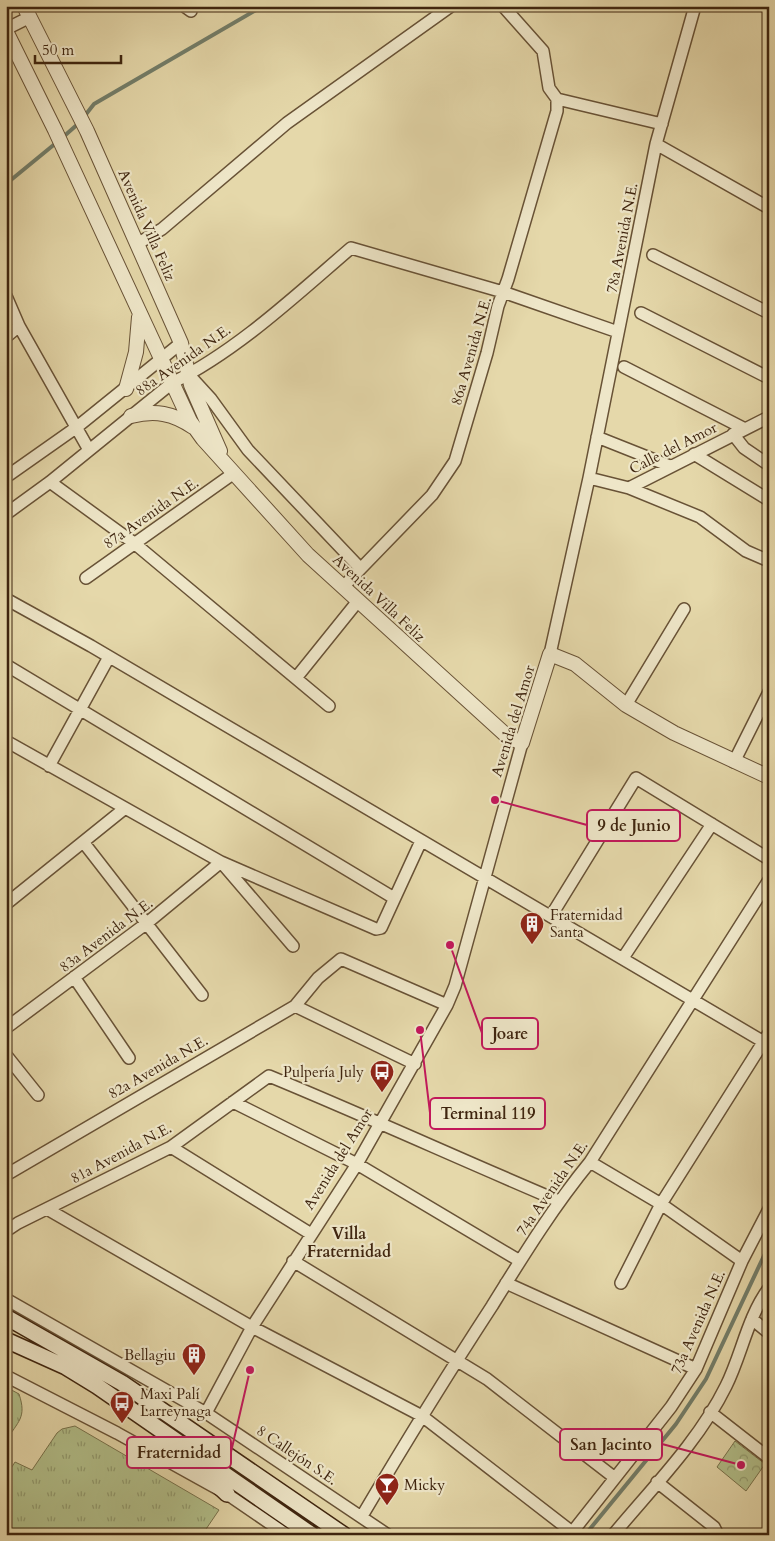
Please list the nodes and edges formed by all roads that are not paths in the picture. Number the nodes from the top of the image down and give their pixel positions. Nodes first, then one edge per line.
1 (451, 6) edge
2 (503, 6) edge
3 (695, 6) edge
4 (27, 12) edge
5 (6, 30) edge
6 (557, 99) junction
7 (662, 124) junction
8 (656, 144) junction
9 (769, 208) edge
10 (137, 244) junction
11 (653, 255) dead end
12 (503, 292) junction
13 (6, 296) edge
14 (641, 313) dead end
15 (769, 313) edge
16 (139, 314) junction
17 (20, 326) junction
18 (618, 332) junction
19 (6, 337) edge
20 (181, 343) junction
21 (161, 361) junction
22 (624, 366) dead end
23 (188, 374) junction
24 (769, 378) edge
25 (172, 382) junction
26 (126, 389) junction
27 (131, 416) junction
28 (769, 417) edge
29 (77, 427) junction
30 (194, 428) junction
31 (745, 429) junction
32 (733, 434) junction
33 (596, 437) junction
34 (89, 450) junction
35 (694, 454) junction
36 (769, 465) edge
37 (670, 466) junction
38 (230, 468) junction
39 (6, 477) edge
40 (589, 478) junction
41 (50, 482) junction
42 (629, 488) junction
43 (769, 500) edge
44 (6, 514) edge
45 (134, 544) junction
46 (769, 561) edge
47 (360, 568) junction
48 (86, 578) dead end
49 (343, 587) junction
50 (6, 599) edge
51 (358, 601) junction
52 (684, 609) dead end
53 (550, 654) junction
54 (109, 657) junction
55 (6, 664) edge
56 (296, 678) junction
57 (769, 692) edge
58 (330, 706) dead end
59 (626, 706) junction
60 (80, 709) junction
61 (6, 741) edge
62 (522, 744) junction
63 (734, 762) junction
64 (50, 766) junction
65 (769, 777) edge
66 (124, 810) junction
67 (712, 824) junction
68 (421, 841) junction
69 (84, 843) junction
70 (769, 859) edge
71 (221, 862) junction
72 (485, 879) junction
73 (769, 880) edge
74 (394, 898) junction
75 (7, 901) edge
76 (550, 916) junction
77 (147, 923) junction
78 (293, 946) dead end
79 (623, 958) junction
80 (74, 977) junction
81 (202, 995) dead end
82 (692, 1000) junction
83 (447, 1005) junction
84 (295, 1006) junction
85 (6, 1028) edge
86 (767, 1040) edge
87 (6, 1054) edge
88 (129, 1058) dead end
89 (415, 1064) junction
90 (38, 1095) dead end
91 (233, 1102) junction
92 (380, 1122) junction
93 (171, 1147) junction
94 (590, 1162) junction
95 (357, 1164) junction
96 (6, 1175) edge
97 (559, 1201) junction
98 (661, 1204) junction
99 (46, 1209) junction
100 (769, 1209) edge
101 (6, 1231) edge
102 (311, 1234) junction
103 (293, 1261) junction
104 (520, 1261) junction
105 (742, 1261) junction
106 (621, 1282) dead end
107 (506, 1283) junction
108 (769, 1288) edge
109 (6, 1299) edge
110 (6, 1317) edge
111 (752, 1319) junction
112 (252, 1327) junction
113 (769, 1333) edge
114 (6, 1340) edge
115 (457, 1360) junction
116 (696, 1369) junction
117 (6, 1376) edge
118 (710, 1412) junction
119 (206, 1413) junction
120 (422, 1416) junction
121 (156, 1427) junction
122 (769, 1458) edge
123 (615, 1478) junction
124 (657, 1482) junction
125 (227, 1494) junction
126 (362, 1516) junction
127 (571, 1533) edge
128 (286, 1535) edge
129 (312, 1535) edge
130 (344, 1535) edge
131 (388, 1535) edge
132 (613, 1535) edge
133 (718, 1535) edge

1 - 10 street
2 - 6 street
3 - 7 street, 78a Avenida N.E.
4 - 5 street
4 - 10 street, Avenida Villa Feliz
5 - 16 street, Avenida Villa Feliz
6 - 7 street
6 - 12 street, 86a Avenida N.E.
7 - 8 street, 78a Avenida N.E.
8 - 9 street
8 - 18 street, 78a Avenida N.E.
10 - 20 street, Avenida Villa Feliz
11 - 15 street
12 - 18 street
12 - 23 street, 88a Avenida N.E.
12 - 47 street, 86a Avenida N.E.
13 - 17 street
14 - 24 street
16 - 21 street, Avenida Villa Feliz
16 - 26 street
17 - 19 street
17 - 29 street
18 - 33 street, 78a Avenida N.E.
20 - 21 street, 88a Avenida N.E.
20 - 23 street, Avenida Villa Feliz
21 - 25 street, Avenida Villa Feliz
21 - 26 street, 88a Avenida N.E.
22 - 31 street
23 - 25 street, 88a Avenida N.E.
23 - 38 street, Avenida Villa Feliz
23 - 47 street
25 - 27 street, 88a Avenida N.E.
25 - 30 street, Avenida Villa Feliz
26 - 29 street, 88a Avenida N.E.
27 - 30 street
27 - 34 street, 88a Avenida N.E.
28 - 31 street, Calle del Amor
29 - 34 street
29 - 39 street, 88a Avenida N.E.
30 - 38 street, Avenida Villa Feliz
31 - 32 street, Calle del Amor
32 - 35 street, Calle del Amor
32 - 36 street
33 - 37 street
33 - 40 street, 78a Avenida N.E.
34 - 41 street, 88a Avenida N.E.
35 - 37 street, Calle del Amor
35 - 43 street
37 - 42 street, Calle del Amor
38 - 45 street, 87a Avenida N.E.
38 - 49 street, Avenida Villa Feliz
40 - 42 street, Calle del Amor
40 - 53 street, Avenida del Amor
41 - 44 street, 88a Avenida N.E.
41 - 45 street
42 - 46 street
45 - 48 street, 87a Avenida N.E.
45 - 56 street
47 - 49 street, 86a Avenida N.E.
49 - 51 street, Avenida Villa Feliz
50 - 54 street
51 - 56 street
51 - 62 street, Avenida Villa Feliz
52 - 59 street
53 - 59 street
53 - 62 street, Avenida del Amor
54 - 60 street
54 - 68 street
55 - 60 street
56 - 58 street
57 - 63 street
59 - 63 street
60 - 64 street
60 - 74 street
61 - 64 street
62 - 72 street, Avenida del Amor
63 - 65 street
64 - 66 street
66 - 69 street
66 - 71 street
67 - 70 street
67 - 76 street
67 - 79 street
68 - 72 street
68 - 74 street
69 - 75 street
69 - 77 street
71 - 74 street
71 - 77 street, 83a Avenida N.E.
71 - 78 street
72 - 76 street
72 - 83 street, Avenida del Amor
73 - 82 street, 74a Avenida N.E.
76 - 79 street
77 - 80 street, 83a Avenida N.E.
77 - 81 street
79 - 82 street
80 - 85 street, 83a Avenida N.E.
80 - 88 street
82 - 86 street
82 - 94 street, 74a Avenida N.E.
83 - 84 street, 82a Avenida N.E.
83 - 89 street, Avenida del Amor
84 - 89 street
84 - 96 street, 82a Avenida N.E.
86 - 98 street
87 - 90 street
89 - 92 street, Avenida del Amor
91 - 92 street, 81a Avenida N.E.
91 - 93 street, 81a Avenida N.E.
91 - 95 street
92 - 95 street, Avenida del Amor
92 - 97 street
93 - 99 street, 81a Avenida N.E.
93 - 102 street
94 - 97 street, 74a Avenida N.E.
94 - 98 street
95 - 102 street, Avenida del Amor
95 - 104 street
97 - 104 street, 74a Avenida N.E.
98 - 105 street
98 - 106 street
99 - 101 street, 81a Avenida N.E.
99 - 112 street
100 - 105 street, 73a Avenida N.E.
102 - 103 street, Avenida del Amor
103 - 112 street, Avenida del Amor
103 - 115 street
104 - 107 street, 74a Avenida N.E.
105 - 116 street, 73a Avenida N.E.
107 - 115 street, 74a Avenida N.E.
107 - 116 street
108 - 111 street
109 - 119 street, 8 Callejón S.E.
110 - 130 main road
111 - 113 street
111 - 118 street
112 - 119 street, Avenida del Amor
112 - 120 street
114 - 121 main road
115 - 120 street, 74a Avenida N.E.
115 - 123 street
116 - 123 street, 73a Avenida N.E.
117 - 125 street
118 - 122 street
118 - 124 street
119 - 126 street, 8 Callejón S.E.
120 - 126 street, 74a Avenida N.E.
120 - 127 street
121 - 125 main road
121 - 129 main road
123 - 127 street, 73a Avenida N.E.
124 - 132 street
124 - 133 street
125 - 128 street
126 - 131 street, 8 Callejón S.E.

